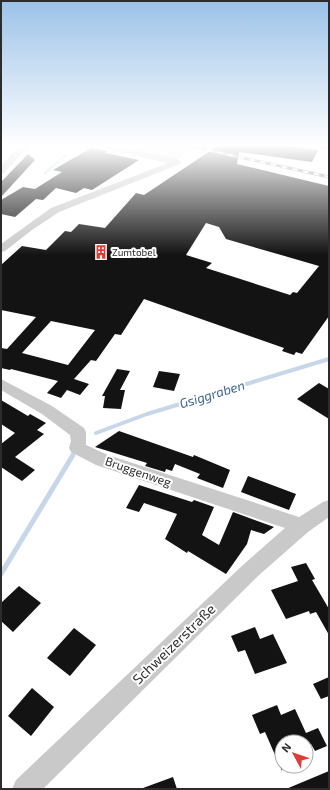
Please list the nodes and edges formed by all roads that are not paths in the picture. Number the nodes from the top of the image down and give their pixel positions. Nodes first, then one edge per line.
1 (127, 182) edge
2 (5, 241) edge
3 (1, 249) edge
4 (1, 384) edge
5 (329, 507) edge
6 (301, 526) junction
7 (25, 789) edge

1 - 2 street
2 - 3 street
4 - 6 street, Bruggenweg
5 - 6 street, Schweizerstraße
6 - 7 street, Schweizerstraße

